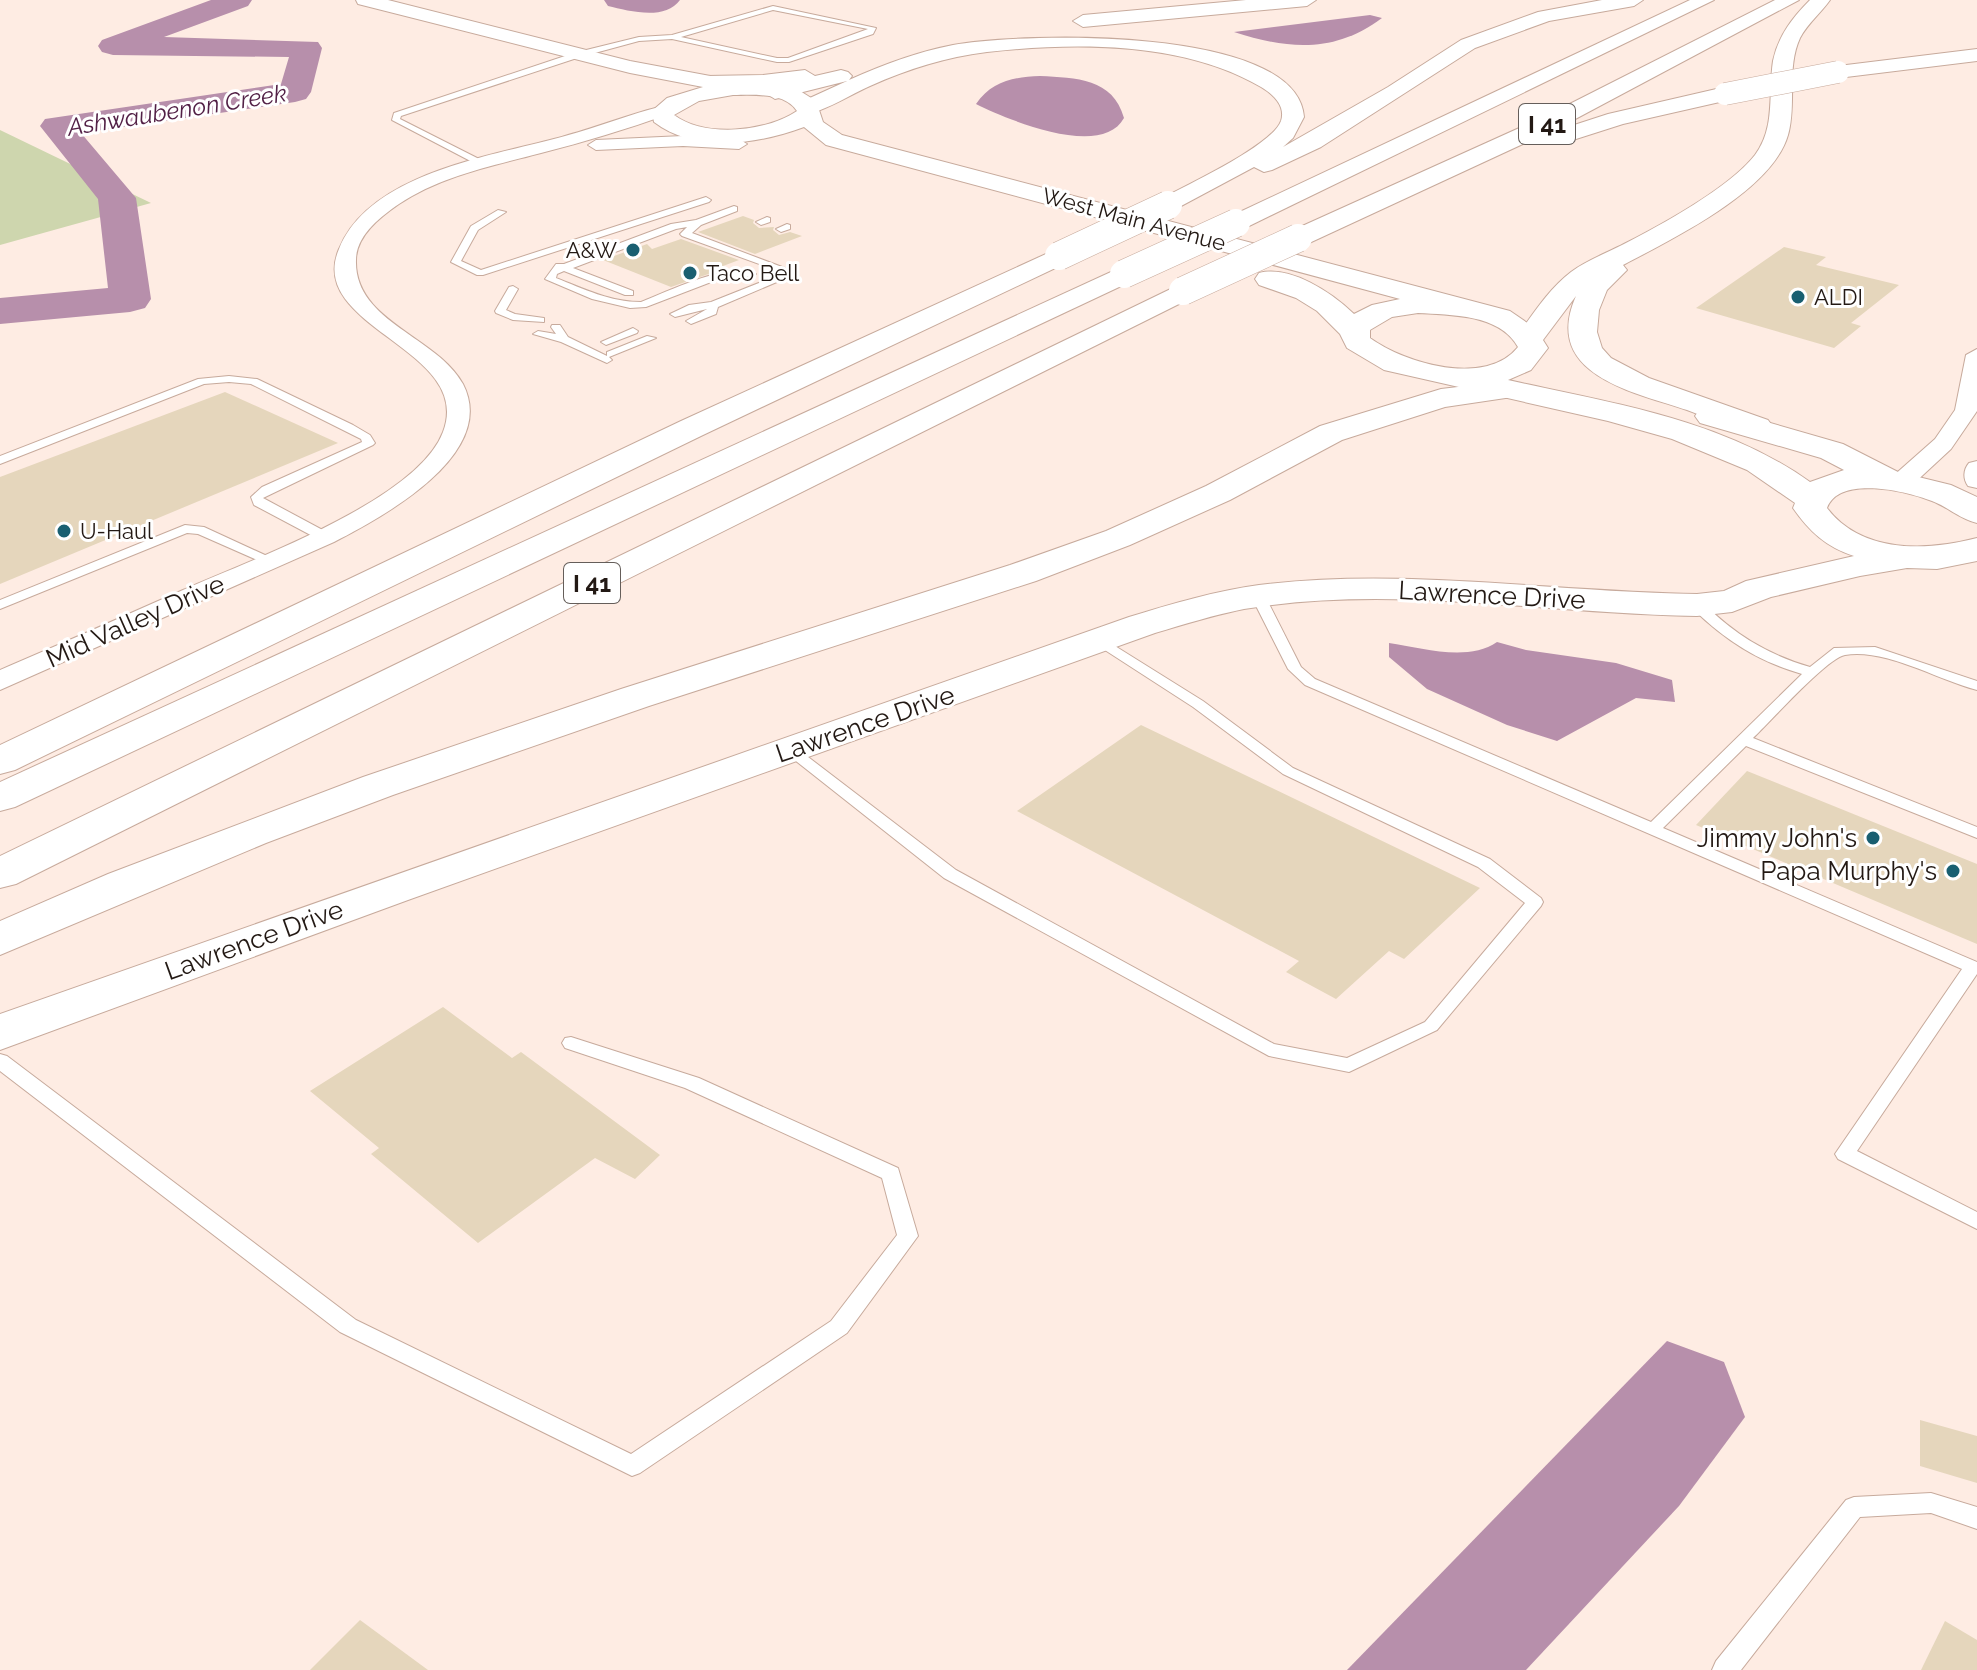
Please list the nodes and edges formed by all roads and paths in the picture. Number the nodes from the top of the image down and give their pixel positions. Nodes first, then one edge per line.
1 (340, 0) edge
2 (365, 0) edge
3 (1307, 0) edge
4 (1705, 0) edge
5 (1790, 0) edge
6 (1821, 0) edge
7 (1625, 1) edge
8 (672, 37) junction
9 (935, 43) junction
10 (460, 47) dead end
11 (577, 55) junction
12 (1977, 55) edge
13 (496, 57) dead end
14 (541, 68) junction
15 (707, 82) junction
16 (771, 91) junction
17 (666, 108) junction
18 (809, 110) junction
19 (695, 132) junction
20 (739, 144) junction
21 (546, 148) junction
22 (782, 151) dead end
23 (809, 155) dead end
24 (480, 163) junction
25 (706, 200) dead end
26 (1168, 205) junction
27 (734, 209) dead end
28 (501, 212) dead end
29 (1038, 220) dead end
30 (698, 223) junction
31 (718, 237) dead end
32 (1298, 238) junction
33 (707, 242) junction
34 (1063, 242) junction
35 (739, 245) dead end
36 (727, 249) junction
37 (531, 256) junction
38 (1619, 257) junction
39 (563, 268) junction
40 (751, 274) dead end
41 (513, 289) dead end
42 (629, 293) dead end
43 (713, 305) junction
44 (1471, 309) junction
45 (675, 314) dead end
46 (513, 317) junction
47 (540, 320) dead end
48 (691, 321) dead end
49 (521, 327) dead end
50 (556, 327) dead end
51 (633, 331) dead end
52 (1354, 332) junction
53 (538, 334) dead end
54 (651, 338) dead end
55 (564, 339) junction
56 (606, 342) dead end
57 (1544, 355) junction
58 (1977, 355) edge
59 (1439, 375) junction
60 (1508, 390) junction
61 (1966, 410) junction
62 (1757, 427) junction
63 (1977, 434) edge
64 (0, 460) edge
65 (1977, 468) edge
66 (1895, 481) junction
67 (1977, 481) edge
68 (1811, 504) junction
69 (1186, 505) junction
70 (1977, 513) edge
71 (325, 537) junction
72 (1977, 549) edge
73 (1917, 558) junction
74 (271, 561) junction
75 (1977, 568) edge
76 (1759, 589) junction
77 (1258, 596) junction
78 (0, 605) edge
79 (1697, 605) junction
80 (1099, 640) junction
81 (1812, 672) junction
82 (0, 681) edge
83 (1977, 686) edge
84 (1744, 740) junction
85 (790, 750) junction
86 (0, 761) edge
87 (0, 798) edge
88 (1653, 829) junction
89 (1977, 833) edge
90 (0, 874) edge
91 (0, 939) edge
92 (0, 1033) edge
93 (571, 1043) dead end
94 (0, 1061) edge
95 (1977, 1221) edge
96 (1977, 1518) edge
97 (1725, 1670) edge

1 - 10 main road
2 - 11 main road
3 - 9 main road
4 - 87 main road, I 41, bridge
5 - 32 main road, I 41
6 - 38 main road
7 - 26 main road
8 - 8 lane
8 - 11 lane
9 - 15 main road
9 - 16 main road
11 - 14 lane
11 - 15 main road
12 - 32 main road, bridge
13 - 14 main road
14 - 17 main road
14 - 24 lane
15 - 16 main road
16 - 17 main road
16 - 18 main road
17 - 19 main road
17 - 21 street
18 - 19 main road
18 - 26 main road
18 - 44 main road, West Main Avenue
19 - 20 main road
19 - 21 street
20 - 21 street
20 - 22 main road
21 - 24 street
23 - 29 main road, West Main Avenue
24 - 71 street, Mid Valley Drive
25 - 37 lane
26 - 34 main road, bridge
27 - 30 lane
28 - 37 lane
30 - 33 lane
30 - 39 lane
31 - 33 lane
32 - 90 main road, I 41, bridge
33 - 36 lane
34 - 52 main road, West Main Avenue
34 - 86 main road
35 - 36 lane
36 - 43 lane
37 - 39 lane
38 - 57 main road
38 - 62 main road
39 - 40 lane
39 - 42 lane
41 - 46 lane
43 - 45 lane
43 - 48 lane
44 - 52 main road
44 - 57 main road
46 - 47 lane
46 - 49 lane
50 - 55 lane
51 - 56 lane
52 - 59 main road, West Main Avenue
53 - 55 lane
54 - 55 lane
57 - 59 main road
57 - 62 main road
58 - 61 street
59 - 60 main road
59 - 69 main road
60 - 68 main road
60 - 69 main road
61 - 63 street
61 - 66 street
62 - 66 main road
64 - 71 lane
65 - 67 street
66 - 68 main road
66 - 70 main road
68 - 73 main road
68 - 76 main road
69 - 91 main road
71 - 74 street, Mid Valley Drive
72 - 73 main road, Lawrence Drive
73 - 75 main road
73 - 76 main road, Lawrence Drive
74 - 78 lane
74 - 82 street, Mid Valley Drive
76 - 79 main road, Lawrence Drive
77 - 79 main road, Lawrence Drive
77 - 80 main road, Lawrence Drive
77 - 88 lane
79 - 81 lane
80 - 85 main road, Lawrence Drive
80 - 85 lane
81 - 83 lane
81 - 84 lane
84 - 88 lane
84 - 89 lane
85 - 92 main road, Lawrence Drive
88 - 95 lane
93 - 94 lane
96 - 97 lane

